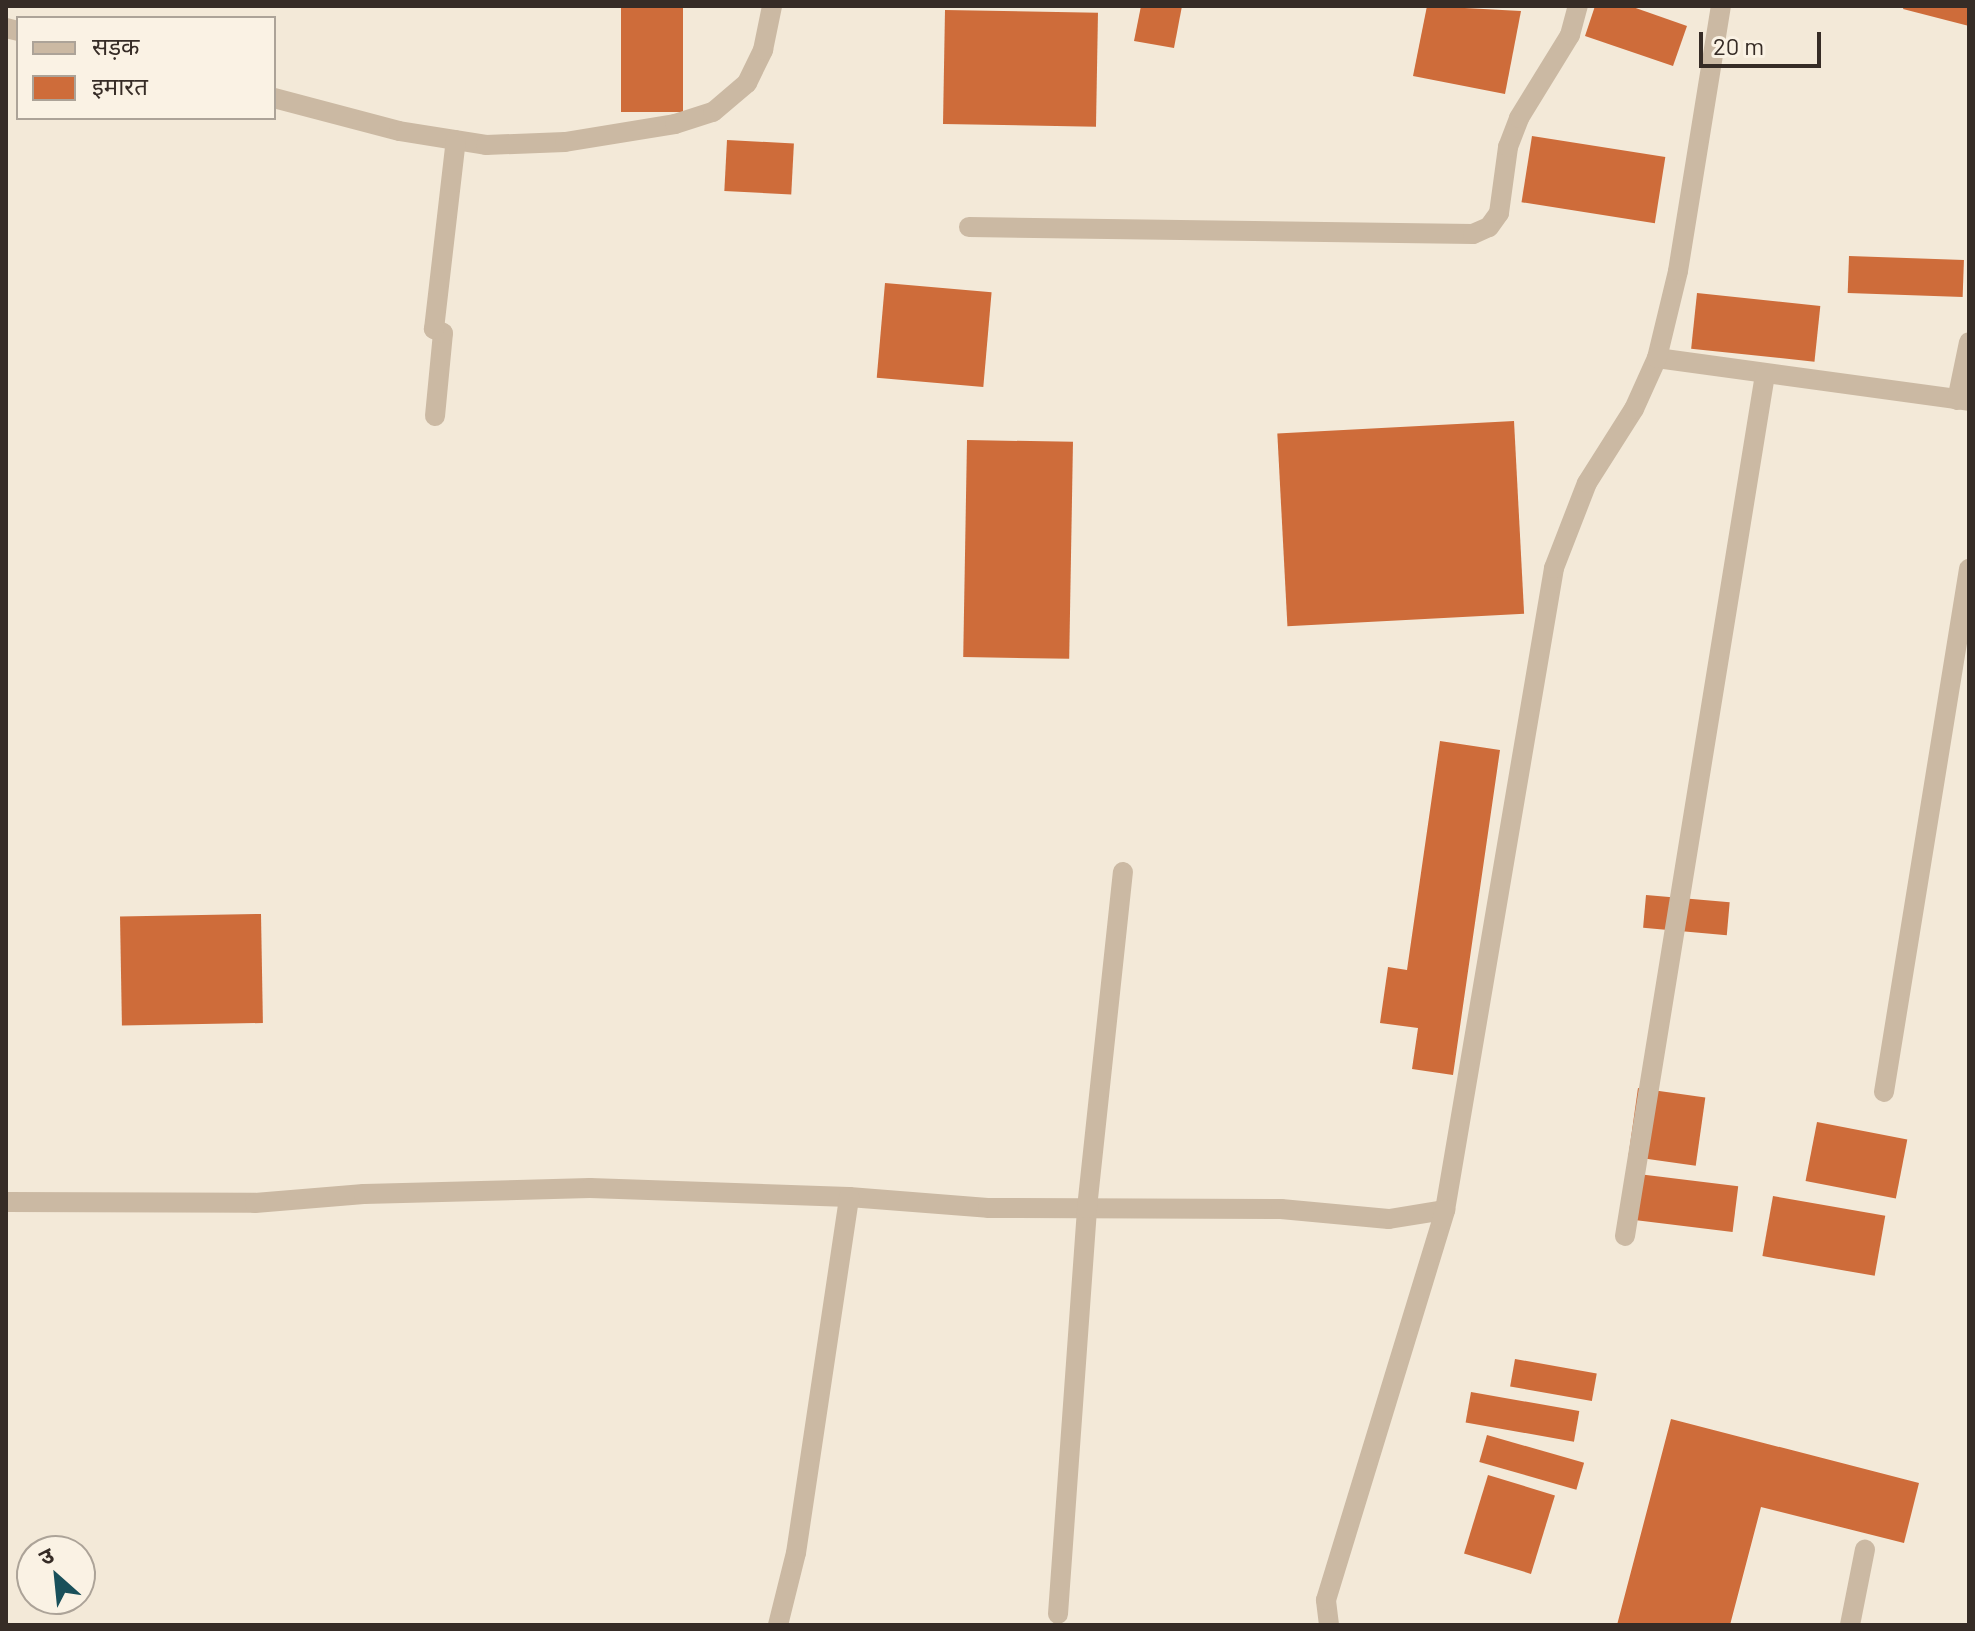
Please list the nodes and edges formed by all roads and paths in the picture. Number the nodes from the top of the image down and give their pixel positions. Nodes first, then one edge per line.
1 (772, 6) edge
2 (1578, 6) edge
3 (1721, 6) edge
4 (276, 98) edge
5 (456, 140) junction
6 (969, 227) dead end
7 (1969, 342) edge
8 (1657, 358) junction
9 (1765, 374) junction
10 (1963, 400) edge
11 (435, 416) dead end
12 (1969, 569) edge
13 (1123, 872) dead end
14 (1884, 1092) dead end
15 (849, 1197) junction
16 (6, 1202) edge
17 (1087, 1208) junction
18 (1445, 1210) junction
19 (1625, 1236) dead end
20 (1865, 1549) dead end
21 (1058, 1614) dead end
22 (778, 1625) edge
23 (1329, 1625) edge
24 (1850, 1625) edge

1 - 5 street
2 - 6 street
3 - 8 street
4 - 5 street
5 - 11 street
7 - 10 street
8 - 9 street
8 - 18 street
9 - 10 street
9 - 19 street
12 - 14 street
13 - 17 street
15 - 16 street
15 - 17 street
15 - 22 street
17 - 18 street
17 - 21 street
18 - 23 street
20 - 24 street

